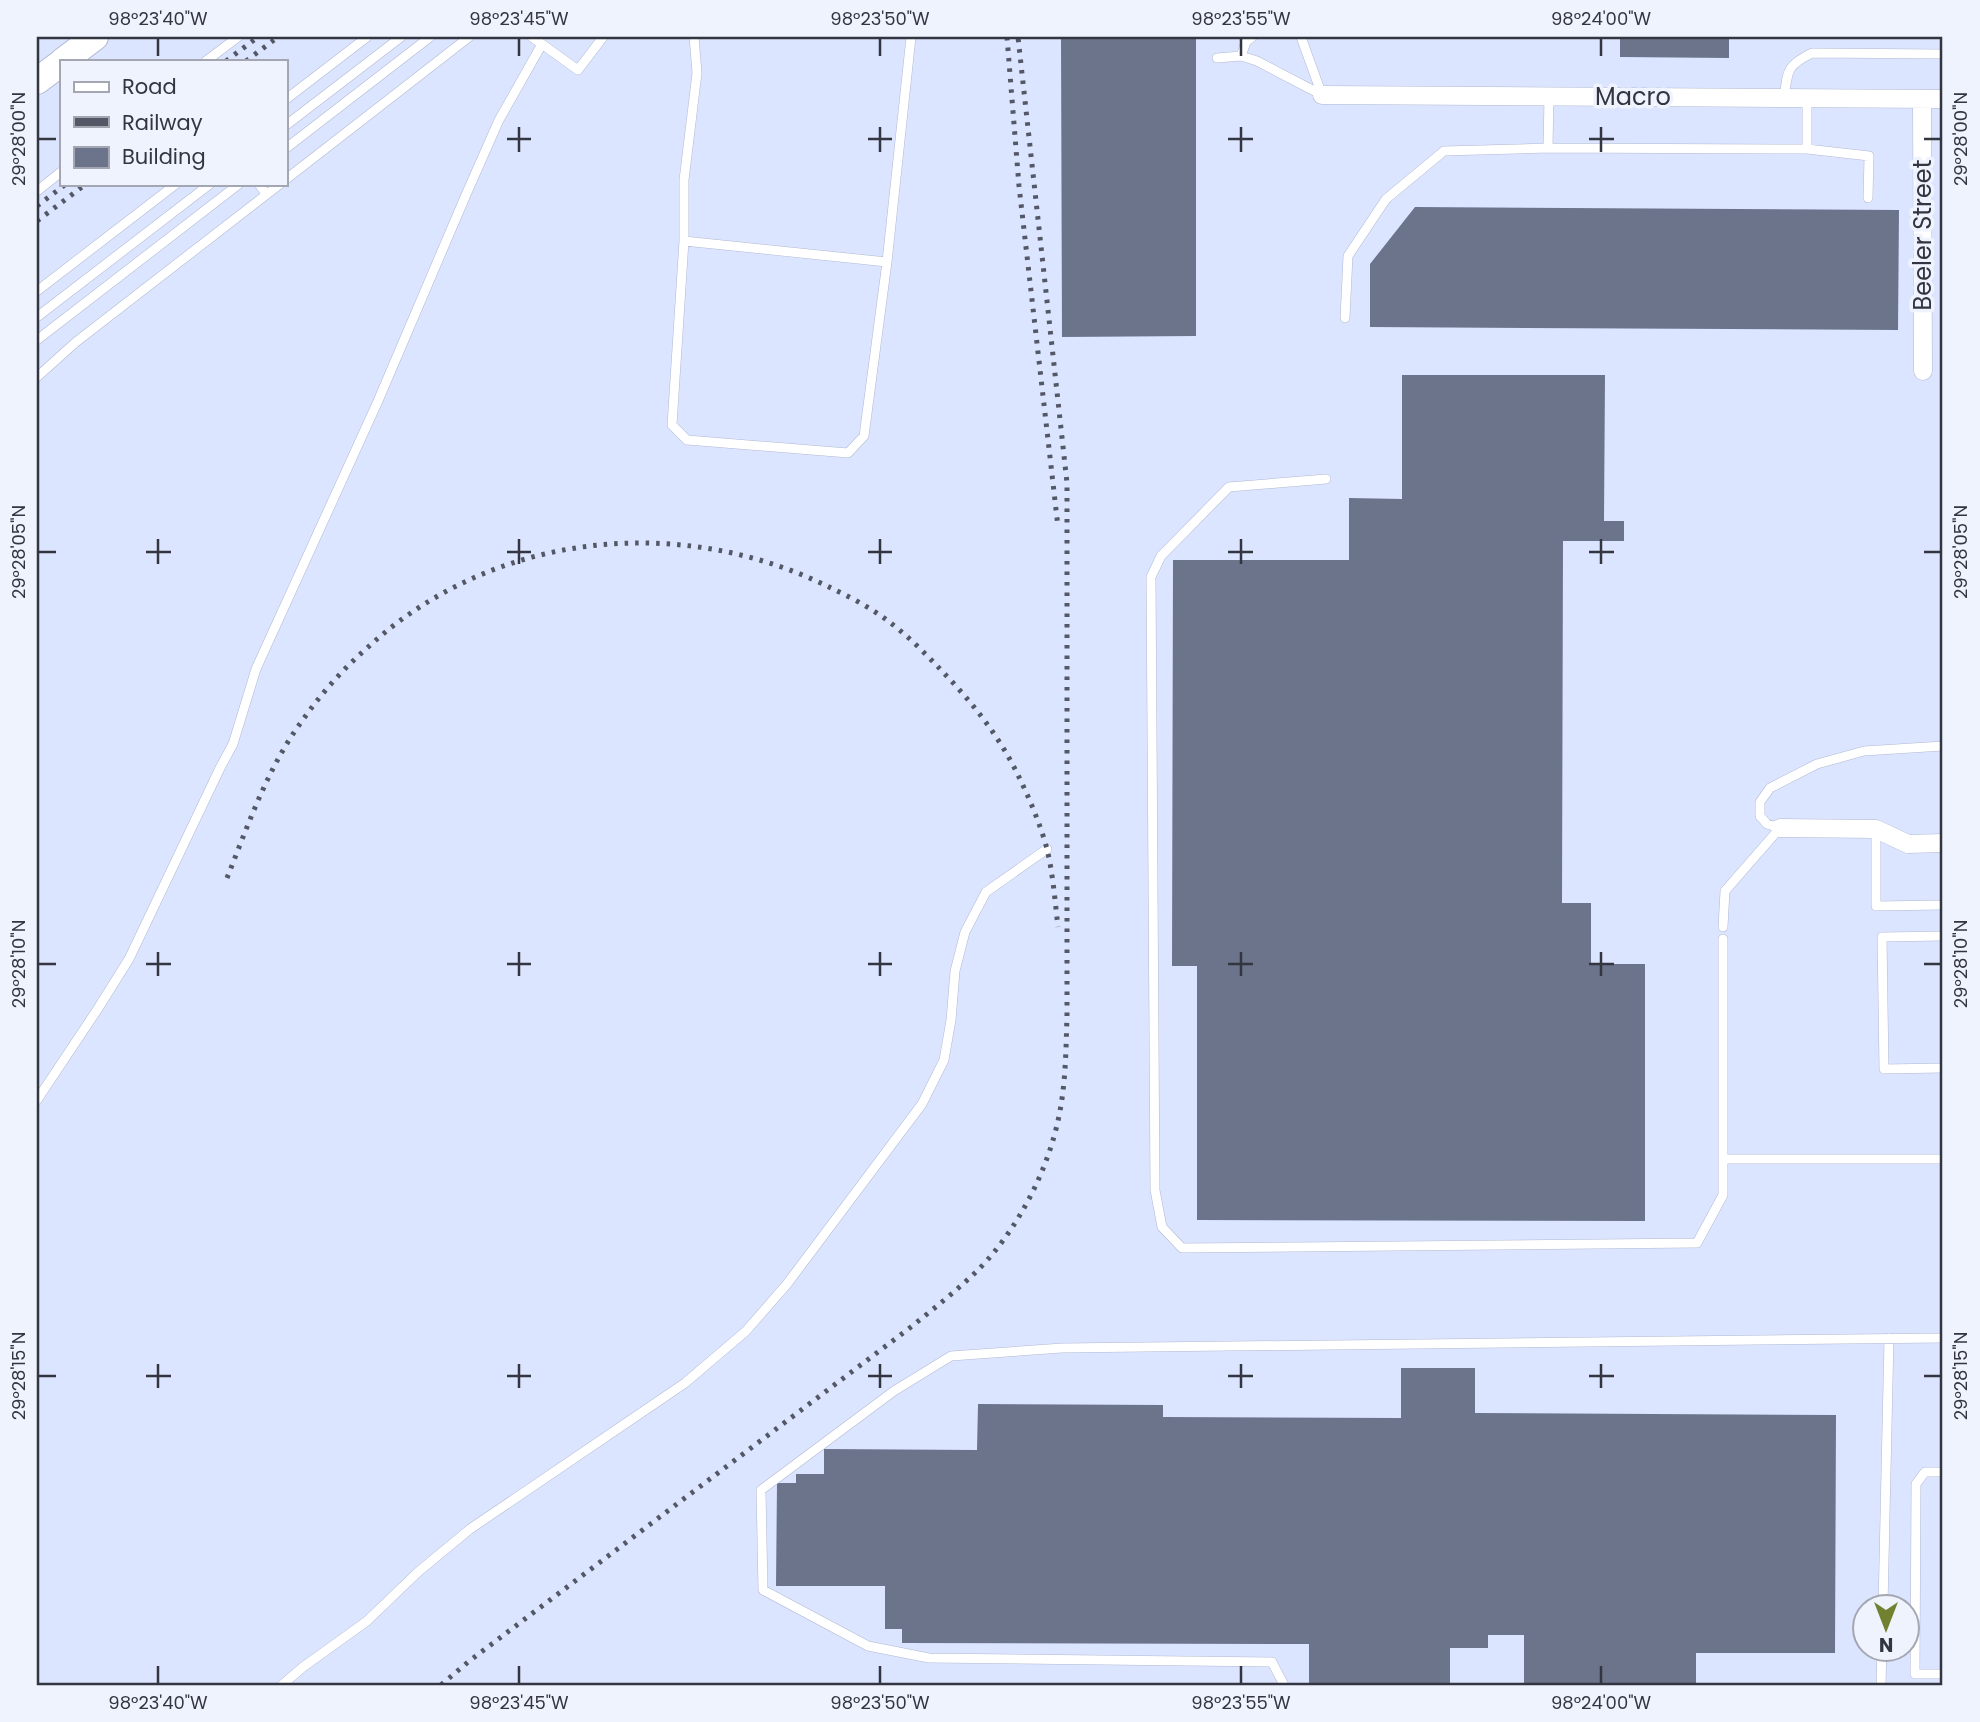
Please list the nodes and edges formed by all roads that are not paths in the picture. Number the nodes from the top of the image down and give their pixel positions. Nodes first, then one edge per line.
1 (95, 37) edge
2 (238, 37) edge
3 (367, 37) edge
4 (401, 37) edge
5 (430, 37) edge
6 (470, 37) edge
7 (532, 37) edge
8 (603, 37) edge
9 (694, 37) edge
10 (911, 37) edge
11 (1252, 37) edge
12 (1301, 37) edge
13 (542, 44) junction
14 (1943, 54) edge
15 (1241, 56) junction
16 (1217, 58) dead end
17 (62, 60) edge
18 (207, 60) edge
19 (1322, 95) junction
20 (1549, 96) junction
21 (287, 98) edge
22 (1784, 98) junction
23 (1807, 98) junction
24 (1922, 99) junction
25 (1943, 99) edge
26 (287, 124) edge
27 (287, 147) edge
28 (1548, 148) junction
29 (1807, 149) junction
30 (60, 173) edge
31 (287, 178) edge
32 (173, 186) edge
33 (207, 186) edge
34 (236, 186) edge
35 (260, 186) edge
36 (277, 186) edge
37 (37, 191) edge
38 (266, 194) junction
39 (1868, 198) dead end
40 (684, 241) junction
41 (887, 262) junction
42 (37, 291) edge
43 (37, 317) edge
44 (1345, 318) dead end
45 (37, 340) edge
46 (1923, 371) dead end
47 (37, 377) edge
48 (1326, 479) dead end
49 (1943, 746) edge
50 (1780, 828) junction
51 (1876, 829) junction
52 (1943, 843) edge
53 (1047, 849) dead end
54 (1943, 905) edge
55 (1723, 927) dead end
56 (1943, 936) edge
57 (1723, 939) dead end
58 (1943, 1068) edge
59 (37, 1100) edge
60 (1723, 1159) junction
61 (1943, 1159) edge
62 (1889, 1338) junction
63 (1943, 1338) edge
64 (1943, 1472) edge
65 (1883, 1592) edge
66 (1882, 1662) edge
67 (1943, 1674) edge
68 (282, 1685) edge
69 (1284, 1685) edge
70 (1881, 1685) edge

1 - 17 main road
2 - 18 lane
3 - 21 lane
4 - 26 lane
5 - 27 lane
6 - 31 lane
7 - 13 lane
8 - 13 lane
9 - 40 lane
10 - 41 lane
11 - 15 lane
12 - 19 lane
13 - 59 lane
14 - 22 lane
15 - 16 lane
15 - 19 lane
19 - 20 street, Macro
20 - 22 street, Macro
20 - 28 lane
22 - 23 street, Macro
23 - 24 street, Macro
23 - 29 lane
24 - 25 street, Macro
24 - 46 street, Beeler Street
28 - 29 lane
28 - 44 lane
29 - 39 lane
30 - 37 lane
32 - 42 lane
33 - 43 lane
34 - 45 lane
35 - 38 lane
36 - 38 lane
38 - 47 lane
40 - 41 lane
40 - 41 lane
48 - 60 lane
49 - 50 lane
50 - 51 street
50 - 55 lane
51 - 52 street
51 - 54 lane
53 - 68 lane
56 - 58 lane
57 - 60 lane
60 - 61 lane
62 - 63 lane
62 - 65 lane
62 - 69 lane
64 - 67 lane
66 - 70 lane

